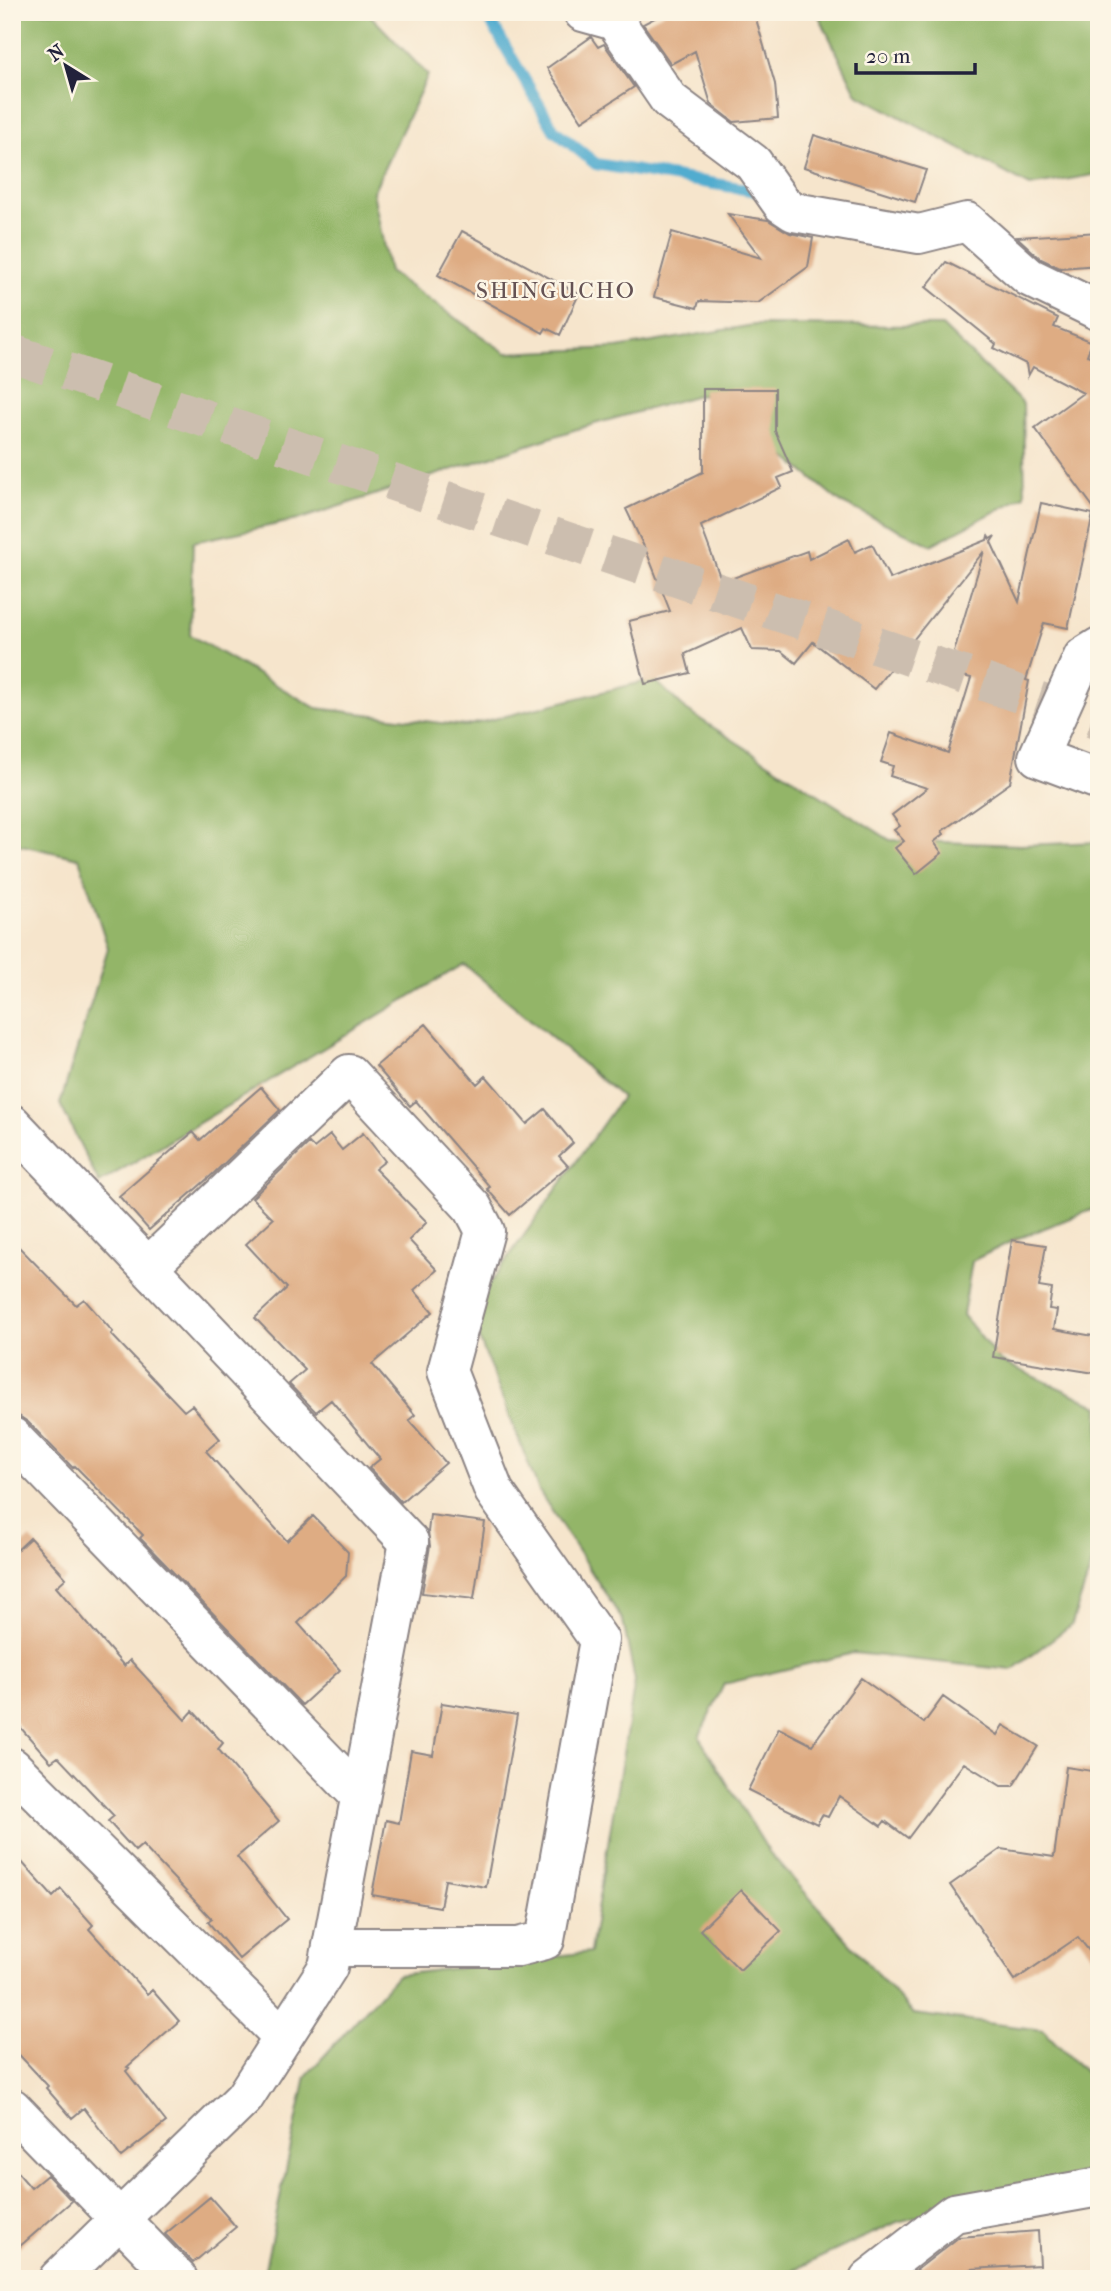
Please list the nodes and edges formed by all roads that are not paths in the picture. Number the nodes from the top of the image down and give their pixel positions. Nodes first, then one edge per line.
1 (583, 12) edge
2 (1099, 311) edge
3 (1099, 647) edge
4 (1099, 780) edge
5 (12, 1125) edge
6 (148, 1267) junction
7 (12, 1437) edge
8 (12, 1767) edge
9 (360, 1796) junction
10 (332, 1947) junction
11 (283, 2037) junction
12 (12, 2108) edge
13 (1099, 2187) edge
14 (118, 2218) junction
15 (58, 2279) edge
16 (178, 2279) edge
17 (869, 2279) edge

1 - 2 street
3 - 4 street
5 - 6 street
6 - 9 street
6 - 10 street
7 - 9 street
8 - 11 street
9 - 10 street
10 - 11 street
11 - 14 street
12 - 14 street
13 - 17 street
14 - 15 street
14 - 16 street

